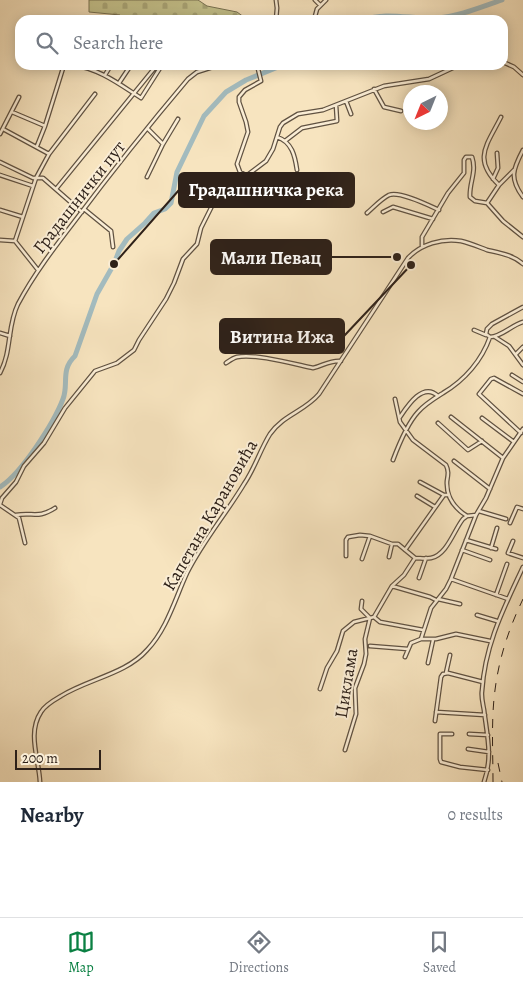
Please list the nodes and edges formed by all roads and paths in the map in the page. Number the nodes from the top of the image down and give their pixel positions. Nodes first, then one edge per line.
1 (276, 0) edge
2 (315, 0) edge
3 (326, 0) edge
4 (320, 5) junction
5 (277, 15) edge
6 (316, 15) edge
7 (508, 64) edge
8 (62, 70) edge
9 (94, 70) edge
10 (108, 70) edge
11 (128, 70) edge
12 (153, 70) edge
13 (159, 70) edge
14 (203, 70) edge
15 (259, 70) edge
16 (448, 70) edge
17 (105, 75) junction
18 (523, 75) edge
19 (119, 83) junction
20 (374, 89) junction
21 (95, 94) dead end
22 (134, 94) junction
23 (19, 96) dead end
24 (346, 101) junction
25 (336, 105) junction
26 (401, 111) dead end
27 (12, 112) junction
28 (350, 114) dead end
29 (501, 117) dead end
30 (178, 119) dead end
31 (45, 126) junction
32 (3, 129) junction
33 (148, 129) junction
34 (0, 134) edge
35 (277, 137) junction
36 (286, 141) junction
37 (163, 144) junction
38 (36, 146) junction
39 (523, 150) edge
40 (497, 153) dead end
41 (49, 154) junction
42 (0, 162) edge
43 (297, 170) dead end
44 (514, 170) junction
45 (0, 175) edge
46 (246, 176) junction
47 (147, 177) dead end
48 (36, 178) junction
49 (493, 180) junction
50 (499, 185) junction
51 (33, 186) junction
52 (56, 189) junction
53 (523, 197) edge
54 (487, 203) junction
55 (0, 210) edge
56 (83, 210) junction
57 (439, 210) junction
58 (367, 212) dead end
59 (383, 212) dead end
60 (23, 217) junction
61 (433, 219) junction
62 (523, 237) edge
63 (0, 240) edge
64 (15, 241) junction
65 (113, 246) dead end
66 (422, 247) junction
67 (523, 264) edge
68 (38, 270) junction
69 (523, 307) edge
70 (523, 322) edge
71 (474, 330) dead end
72 (0, 333) edge
73 (10, 336) junction
74 (489, 336) junction
75 (494, 337) junction
76 (523, 347) edge
77 (516, 354) junction
78 (341, 362) junction
79 (226, 363) dead end
80 (523, 365) edge
81 (0, 373) edge
82 (512, 375) dead end
83 (523, 382) edge
84 (523, 394) edge
85 (438, 396) junction
86 (395, 399) dead end
87 (451, 417) dead end
88 (399, 418) junction
89 (482, 418) dead end
90 (438, 423) dead end
91 (406, 431) junction
92 (522, 431) edge
93 (482, 441) junction
94 (514, 442) junction
95 (503, 458) junction
96 (393, 460) dead end
97 (454, 461) dead end
98 (420, 482) dead end
99 (490, 489) junction
100 (446, 495) junction
101 (417, 496) dead end
102 (0, 505) edge
103 (434, 507) junction
104 (56, 508) dead end
105 (523, 509) edge
106 (479, 510) junction
107 (16, 515) junction
108 (476, 515) junction
109 (467, 516) junction
110 (506, 519) dead end
111 (510, 523) dead end
112 (497, 528) dead end
113 (370, 536) junction
114 (466, 540) junction
115 (513, 541) dead end
116 (25, 543) dead end
117 (392, 544) junction
118 (491, 548) junction
119 (496, 549) dead end
120 (405, 550) junction
121 (462, 550) junction
122 (346, 556) dead end
123 (389, 557) dead end
124 (415, 558) junction
125 (426, 558) junction
126 (523, 558) edge
127 (362, 559) dead end
128 (490, 560) dead end
129 (507, 564) dead end
130 (523, 567) edge
131 (419, 578) dead end
132 (451, 579) junction
133 (392, 586) junction
134 (496, 595) junction
135 (437, 599) junction
136 (508, 599) junction
137 (362, 601) dead end
138 (460, 604) dead end
139 (476, 615) dead end
140 (374, 617) junction
141 (370, 618) junction
142 (497, 621) junction
143 (423, 630) junction
144 (421, 638) junction
145 (433, 640) junction
146 (491, 641) junction
147 (370, 646) dead end
148 (408, 649) junction
149 (450, 655) dead end
150 (405, 657) dead end
151 (428, 663) dead end
152 (446, 673) junction
153 (483, 682) junction
154 (320, 689) dead end
155 (436, 712) junction
156 (485, 716) junction
157 (435, 721) dead end
158 (452, 734) dead end
159 (469, 734) dead end
160 (488, 735) junction
161 (468, 749) dead end
162 (345, 750) dead end
163 (489, 752) junction
164 (488, 770) junction
165 (40, 782) edge
166 (484, 782) edge

1 - 5 street
2 - 4 street
3 - 4 street
4 - 6 street
7 - 18 street
8 - 31 street
9 - 17 street
10 - 17 street
11 - 19 street
12 - 22 street
13 - 22 street
14 - 33 street, Градашнички пут
15 - 46 street
16 - 20 street
17 - 19 street
19 - 22 street
20 - 24 street
20 - 26 street
21 - 41 street
22 - 52 street
23 - 27 street
24 - 25 street
24 - 28 street
25 - 35 street
25 - 36 street
27 - 31 street
27 - 32 street
29 - 49 street
30 - 37 street
31 - 38 street
32 - 34 street
32 - 38 street
33 - 37 street
33 - 56 street, Градашнички пут
35 - 36 street
35 - 46 street
36 - 43 street
37 - 47 street
38 - 41 street
39 - 44 street
40 - 49 street
41 - 48 street
42 - 48 street
44 - 50 street
44 - 53 street
45 - 51 street
46 - 102 street
48 - 51 street
48 - 52 street
49 - 50 street
50 - 54 street
51 - 60 street
52 - 56 street
54 - 57 street
54 - 62 street
55 - 60 street
56 - 65 street
56 - 68 street, Градашнички пут
57 - 58 street
57 - 61 street
59 - 61 street
60 - 64 street
61 - 66 street
63 - 64 street
64 - 68 street
66 - 67 street
66 - 78 street, Капетана Карановића
68 - 73 street, Градашнички пут
69 - 74 street
70 - 75 street
71 - 74 street
72 - 73 street
73 - 81 street, Градашнички пут
74 - 75 street
74 - 85 street
75 - 77 street
76 - 77 street
77 - 80 street
78 - 79 street
78 - 165 street, Капетана Карановића
82 - 83 street
84 - 92 street
85 - 88 street
85 - 91 street
86 - 88 street
87 - 93 street
88 - 91 street
89 - 94 street
90 - 93 street
91 - 96 street
91 - 100 street
92 - 94 street
93 - 95 street
94 - 95 street
95 - 99 street
97 - 99 street
98 - 100 street
99 - 106 street
100 - 103 street
100 - 109 street
101 - 103 street
102 - 107 street
103 - 120 street
104 - 107 street
105 - 111 street
106 - 108 street
106 - 110 street
107 - 116 street
108 - 109 street
108 - 114 street
109 - 125 street
112 - 118 street
113 - 117 street
113 - 122 street
113 - 127 street
114 - 118 street
114 - 121 street
115 - 126 street
117 - 120 street
117 - 123 street
118 - 119 street
120 - 124 street
121 - 128 street
121 - 132 street
124 - 125 street
124 - 133 street
125 - 131 street
129 - 134 street
130 - 136 street
132 - 134 street
132 - 135 street
133 - 135 street
133 - 140 street
134 - 136 street
135 - 138 street
135 - 143 street
136 - 142 street
137 - 141 street
139 - 142 street
140 - 141 street, Циклама
140 - 143 street
141 - 154 street, Циклама
141 - 162 street, Циклама
142 - 146 street
143 - 144 street
144 - 145 street
144 - 148 street
145 - 146 street
145 - 151 street
146 - 153 street
147 - 148 street
148 - 150 street
149 - 152 street
152 - 153 street
152 - 155 street
153 - 156 street
155 - 156 street
155 - 157 street
156 - 160 street
158 - 164 street
159 - 160 street
160 - 163 street
161 - 163 street
163 - 164 street
164 - 166 street

